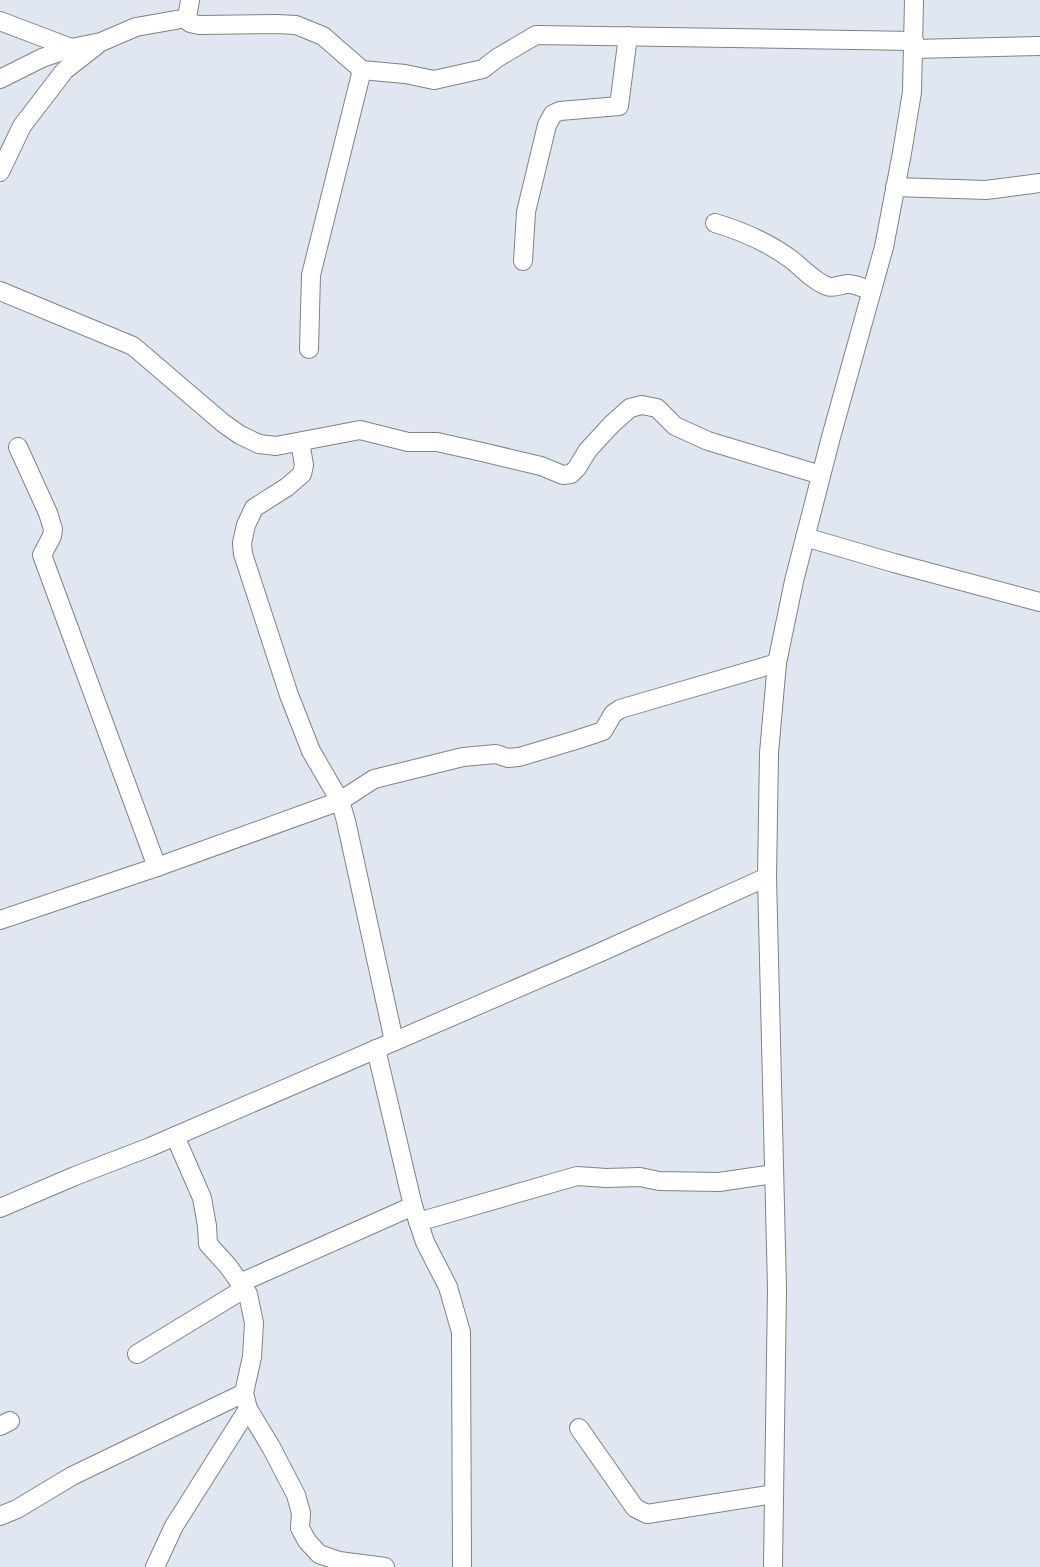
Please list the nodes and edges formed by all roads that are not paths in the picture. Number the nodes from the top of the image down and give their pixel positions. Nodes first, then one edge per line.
1 (190, 0) edge
2 (914, 0) edge
3 (187, 18) junction
4 (0, 21) edge
5 (628, 36) junction
6 (101, 42) junction
7 (914, 45) junction
8 (1040, 46) edge
9 (71, 48) junction
10 (362, 70) junction
11 (0, 79) edge
12 (0, 172) edge
13 (1040, 183) edge
14 (895, 187) junction
15 (715, 223) dead end
16 (523, 261) dead end
17 (0, 291) edge
18 (871, 291) junction
19 (309, 349) dead end
20 (300, 442) junction
21 (18, 447) dead end
22 (821, 475) junction
23 (805, 537) junction
24 (1040, 602) edge
25 (778, 663) junction
26 (340, 801) junction
27 (157, 867) junction
28 (767, 877) junction
29 (0, 920) edge
30 (394, 1041) junction
31 (376, 1049) junction
32 (174, 1136) junction
33 (774, 1174) junction
34 (0, 1208) edge
35 (416, 1214) junction
36 (242, 1286) junction
37 (137, 1354) dead end
38 (246, 1401) junction
39 (579, 1428) dead end
40 (774, 1494) junction
41 (1, 1514) edge
42 (159, 1559) edge
43 (339, 1564) edge
44 (171, 1567) edge
45 (383, 1567) edge
46 (462, 1567) edge
47 (773, 1567) edge

1 - 3 street
2 - 7 street
3 - 6 street
3 - 10 street
4 - 9 street
5 - 7 street
5 - 10 street
5 - 16 street
6 - 9 street
6 - 12 street
7 - 8 street
7 - 14 street
9 - 11 street
10 - 19 street
13 - 14 street
14 - 18 street
15 - 18 street
17 - 20 street
18 - 22 street
20 - 22 street
20 - 26 street
21 - 27 street
22 - 23 street
23 - 24 street
23 - 25 street
25 - 26 street
25 - 28 street
26 - 27 street
26 - 30 street
27 - 29 street
28 - 30 street
28 - 33 street
30 - 31 street
31 - 32 street
31 - 35 street
32 - 34 street
32 - 36 street
33 - 35 street
33 - 40 street
35 - 36 street
35 - 46 street
36 - 37 street
36 - 38 street
38 - 41 street
38 - 42 street
38 - 43 street
39 - 40 street
40 - 47 street
42 - 44 street
43 - 45 street

